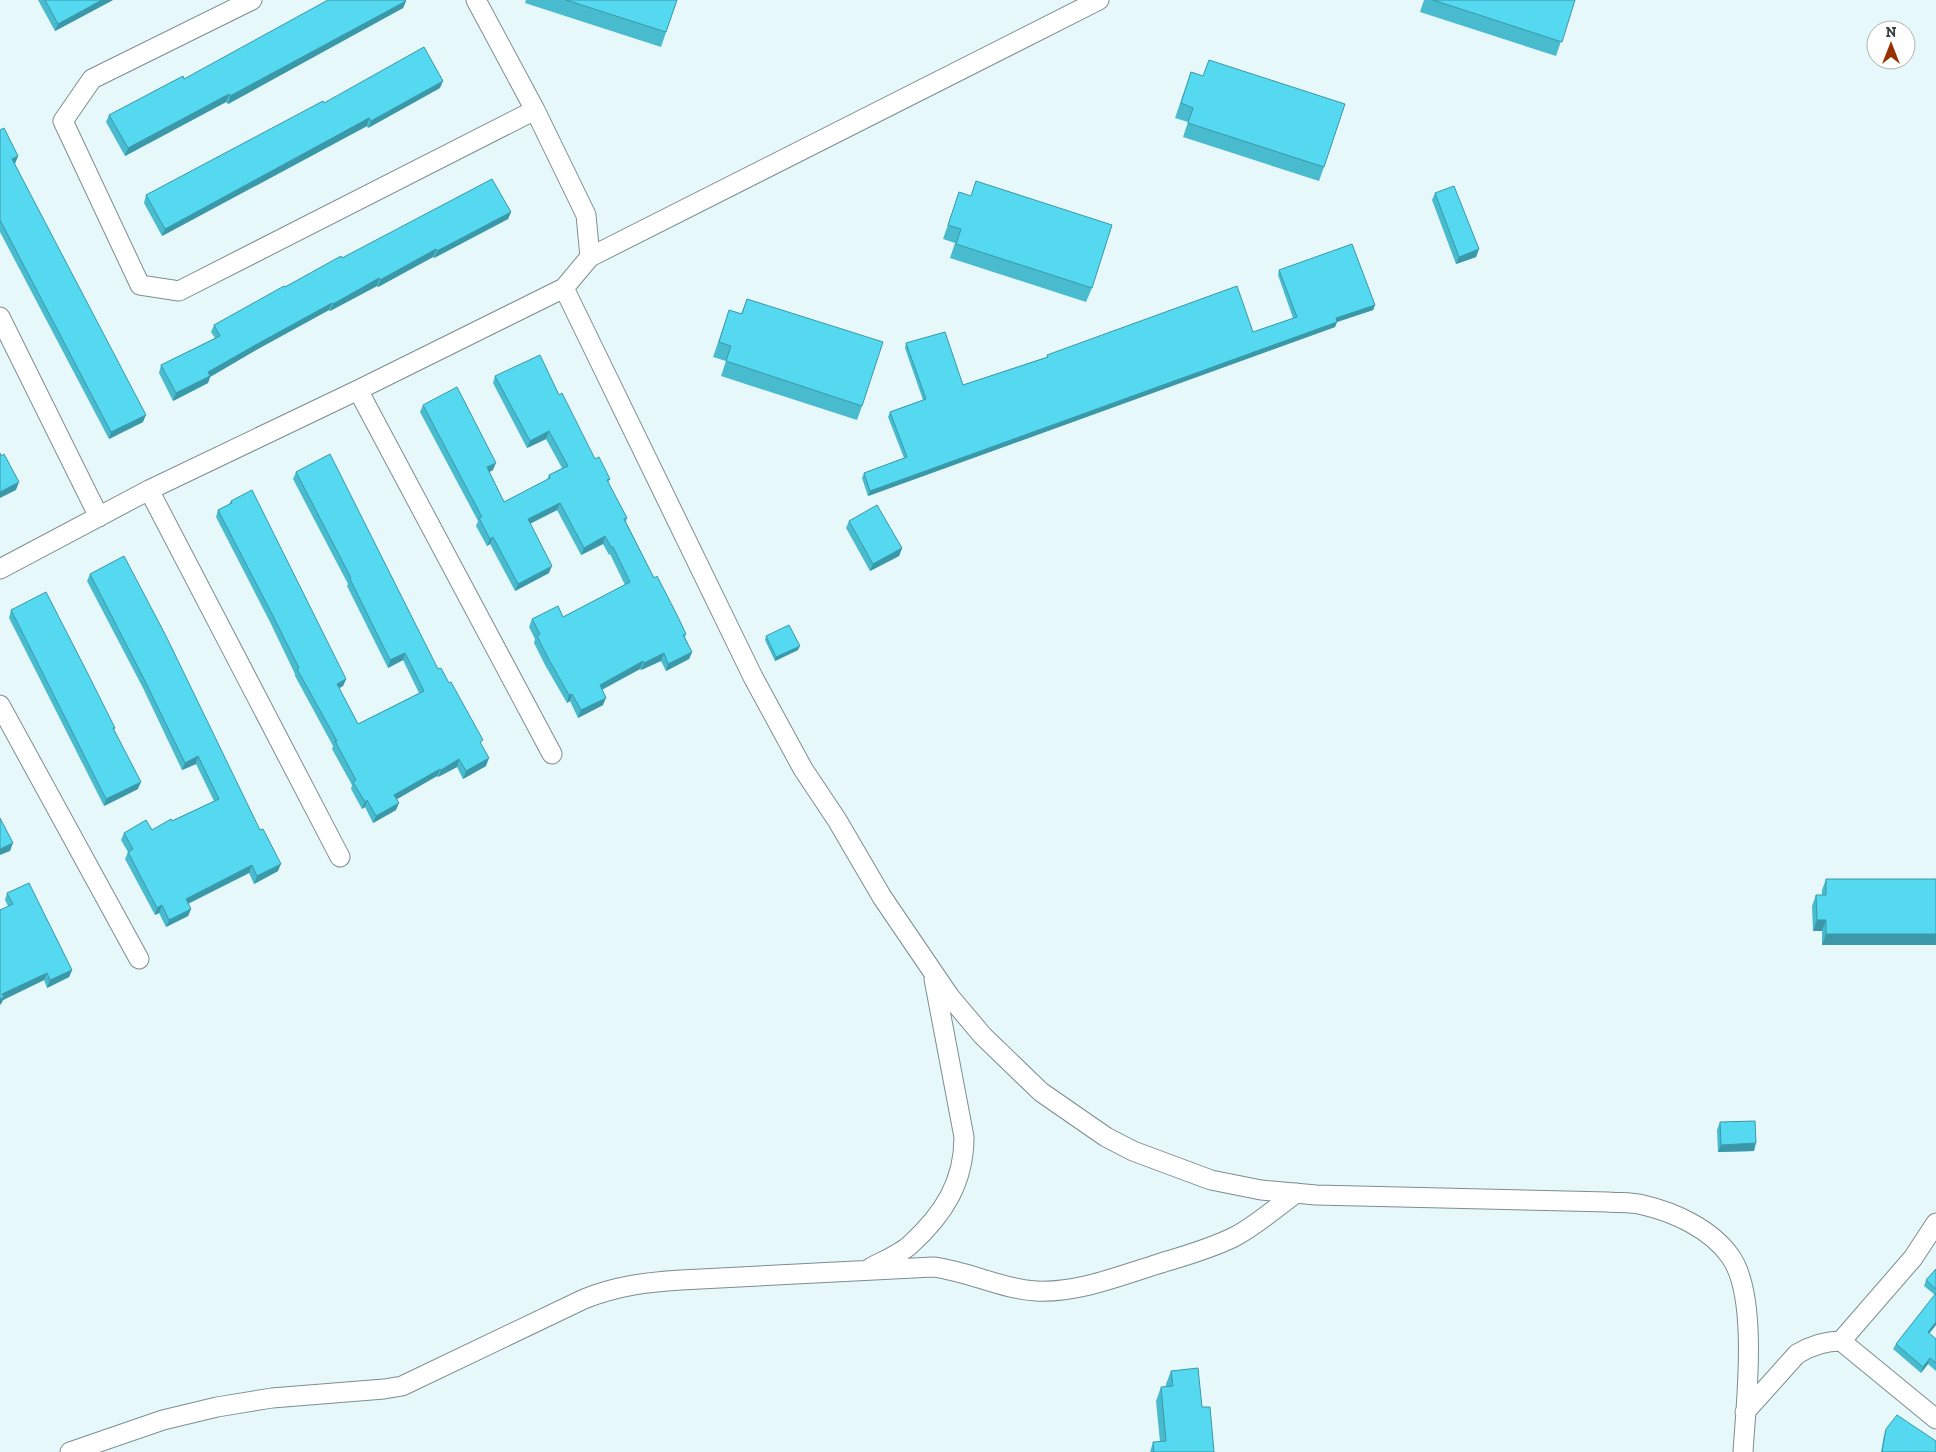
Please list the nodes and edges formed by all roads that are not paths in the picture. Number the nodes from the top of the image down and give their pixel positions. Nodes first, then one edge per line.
1 (252, 0) edge
2 (476, 0) edge
3 (1099, 0) edge
4 (535, 110) junction
5 (590, 257) junction
6 (564, 288) junction
7 (0, 317) edge
8 (358, 390) junction
9 (149, 490) junction
10 (99, 517) junction
11 (0, 569) edge
12 (0, 705) edge
13 (552, 754) dead end
14 (340, 856) dead end
15 (139, 959) dead end
16 (933, 972) junction
17 (1296, 1193) junction
18 (1936, 1223) edge
19 (865, 1271) junction
20 (1842, 1341) junction
21 (1745, 1412) junction
22 (1936, 1419) edge
23 (70, 1452) edge
24 (1743, 1452) edge

1 - 4 street
2 - 4 street
3 - 5 street
4 - 5 street
5 - 6 street
6 - 8 street
6 - 16 street
7 - 10 street
8 - 9 street
8 - 13 street
9 - 10 street
9 - 14 street
10 - 11 street
12 - 15 street
16 - 17 street
16 - 19 street
17 - 19 street
17 - 21 street
18 - 20 street
19 - 23 street
20 - 21 street
20 - 22 street
21 - 24 street

